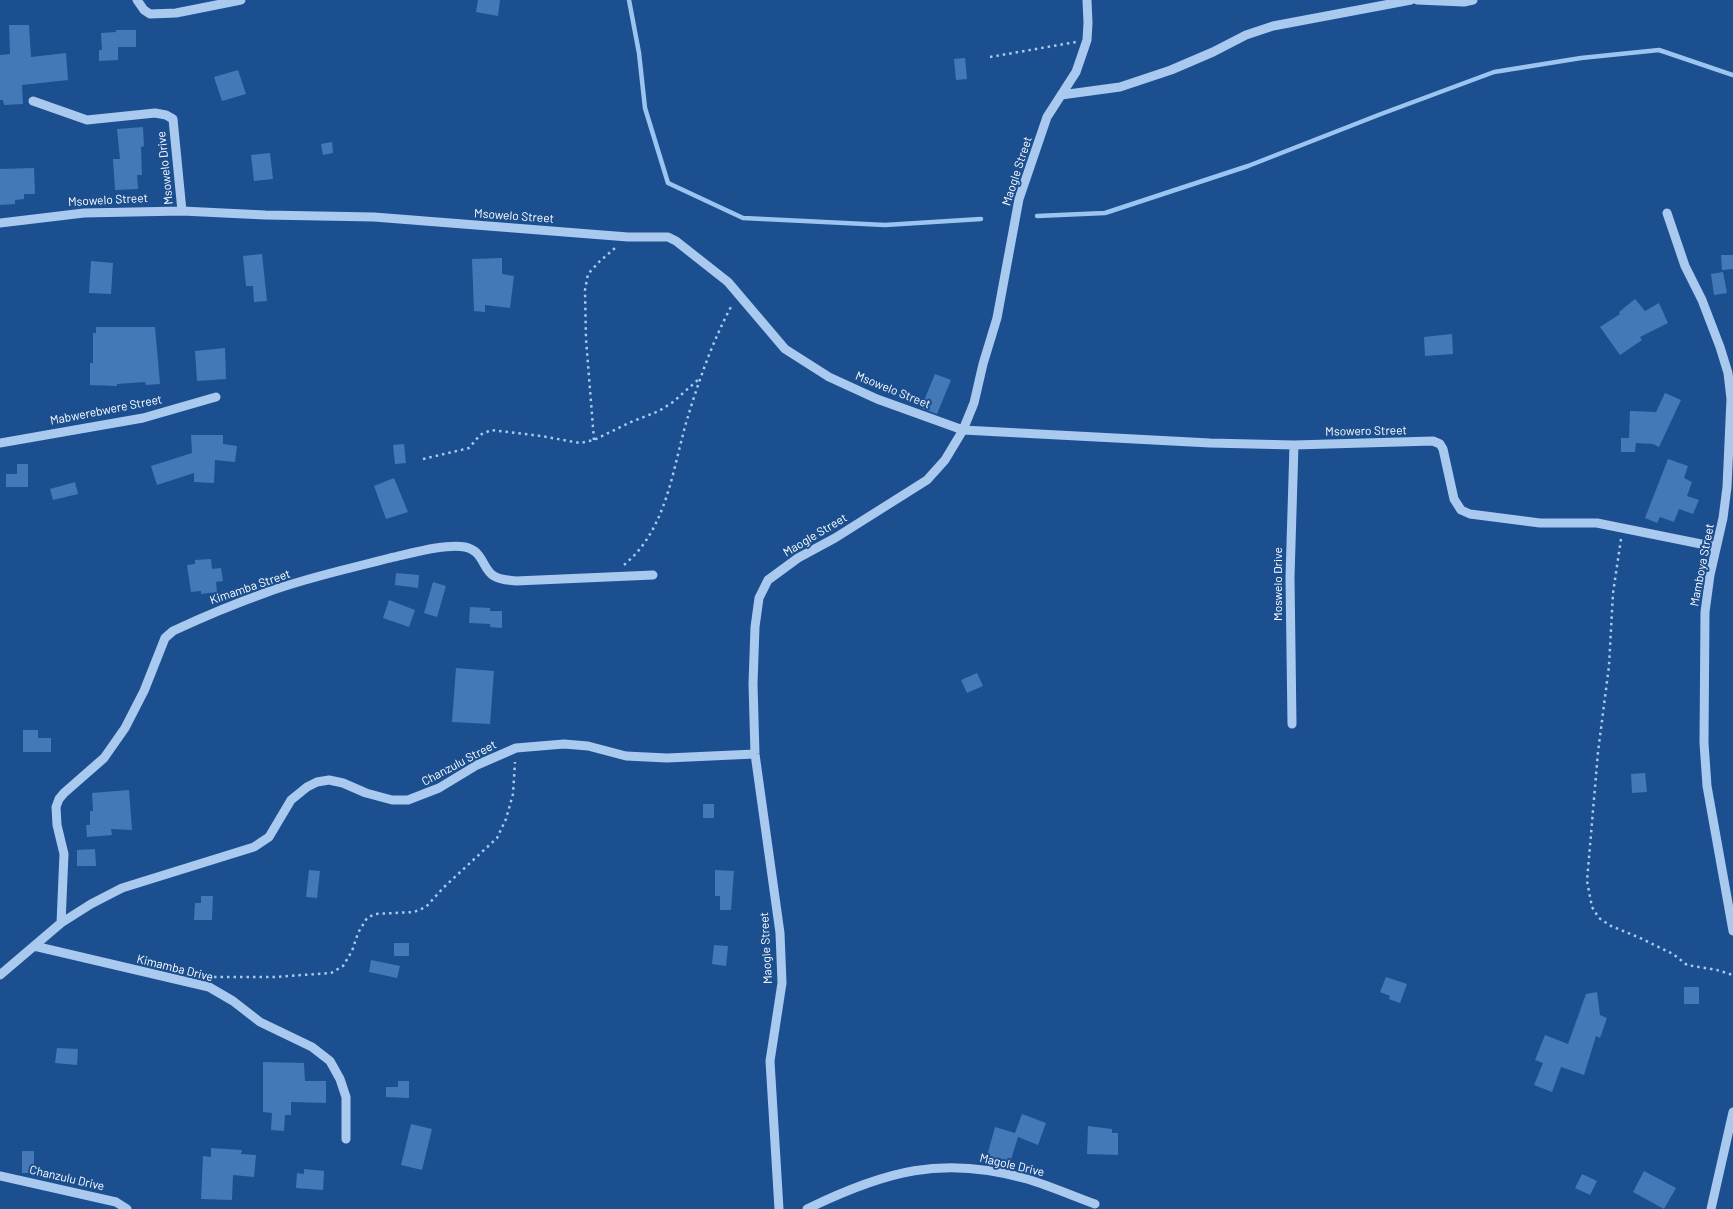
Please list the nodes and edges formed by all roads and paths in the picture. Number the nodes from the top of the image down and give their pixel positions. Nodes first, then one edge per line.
1 (137, 0) edge
2 (241, 0) edge
3 (1087, 0) edge
4 (1411, 0) edge
5 (1417, 0) edge
6 (1473, 0) edge
7 (1087, 40) junction
8 (990, 57) dead end
9 (1061, 96) junction
10 (33, 101) dead end
11 (182, 211) junction
12 (1667, 212) dead end
13 (0, 223) edge
14 (628, 237) junction
15 (738, 295) junction
16 (702, 377) junction
17 (216, 397) dead end
18 (963, 430) junction
19 (594, 440) junction
20 (0, 442) edge
21 (1294, 444) junction
22 (423, 459) dead end
23 (1623, 528) junction
24 (1716, 547) junction
25 (653, 575) dead end
26 (609, 577) junction
27 (1292, 724) dead end
28 (516, 748) junction
29 (755, 754) junction
30 (61, 923) junction
31 (1733, 931) edge
32 (34, 946) junction
33 (0, 975) edge
34 (1733, 976) edge
35 (208, 977) dead end
36 (1733, 1112) edge
37 (346, 1139) dead end
38 (0, 1176) edge
39 (1095, 1204) dead end
40 (127, 1209) edge
41 (779, 1209) edge
42 (807, 1209) edge
43 (1711, 1209) edge

1 - 2 street
3 - 7 street, Maogle Street
4 - 9 street
5 - 6 street
7 - 8 path
7 - 9 street, Maogle Street
9 - 18 street, Maogle Street
10 - 11 street, Msowelo Drive
11 - 13 street, Msowelo Street
11 - 14 street, Msowelo Street
12 - 24 street, Mamboya Street
14 - 15 street, Msowelo Street
14 - 19 path
15 - 16 path
15 - 18 street, Msowelo Street
16 - 19 path
16 - 26 path
17 - 20 street, Mabwerebwere Street
18 - 21 street, Msowero Street
18 - 29 street, Maogle Street
19 - 22 path
21 - 23 street, Msowero Street
21 - 27 street, Moswelo Drive
23 - 24 street, Msowero Street
23 - 34 path
24 - 31 street, Mamboya Street
25 - 26 street, Kimamba Street
26 - 30 street, Kimamba Street
28 - 29 street, Chanzulu Street
28 - 30 street, Chanzulu Street
28 - 35 path
29 - 41 street, Maogle Street
30 - 32 street, Chanzulu Street
32 - 33 street, Chanzulu Street
32 - 37 street, Kimamba Drive
36 - 43 street
38 - 40 street, Chanzulu Drive
39 - 42 street, Magole Drive

